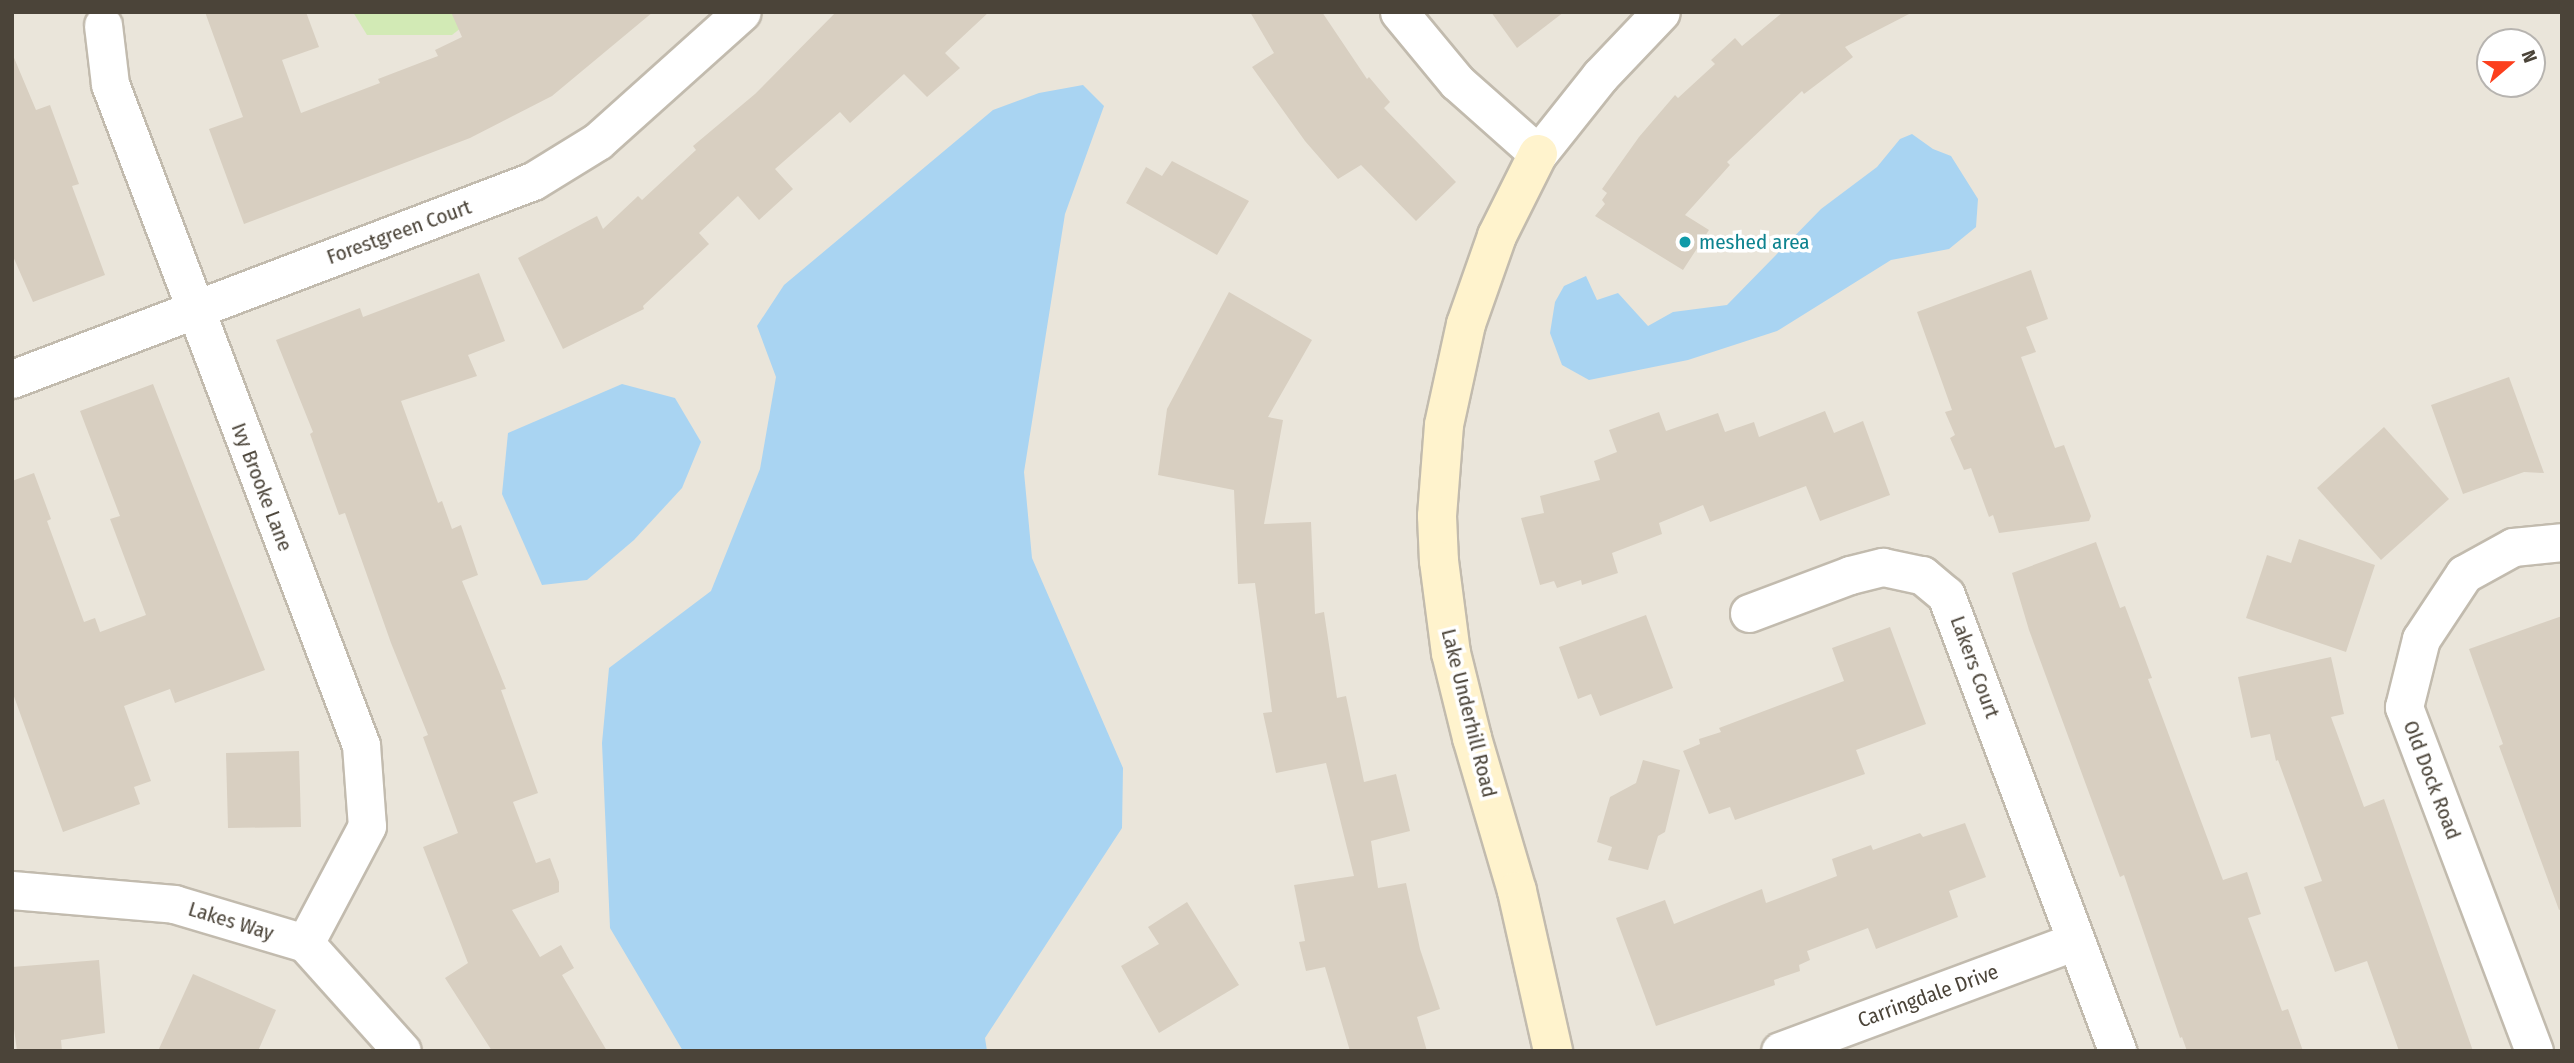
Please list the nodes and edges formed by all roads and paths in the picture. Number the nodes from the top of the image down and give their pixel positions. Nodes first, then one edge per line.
1 (742, 12) edge
2 (1399, 12) edge
3 (1661, 12) edge
4 (103, 25) dead end
5 (1538, 153) junction
6 (194, 309) junction
7 (12, 379) edge
8 (2562, 542) edge
9 (1749, 613) dead end
10 (13, 889) edge
11 (2075, 941) junction
12 (305, 943) junction
13 (402, 1051) edge
14 (1553, 1051) edge
15 (1780, 1051) edge
16 (2118, 1051) edge
17 (2534, 1051) edge

1 - 6 street, Forestgreen Court
2 - 5 street
3 - 5 street, Lake Underhill Road
4 - 6 street, Ivy Brooke Lane
5 - 14 street, Lake Underhill Road
6 - 7 street, Forestgreen Court
6 - 12 street, Ivy Brooke Lane
8 - 17 street, Old Dock Road
9 - 11 street, Lakers Court
10 - 12 street, Lakes Way
11 - 15 street, Carringdale Drive
11 - 16 street, Lakers Court
12 - 13 street

